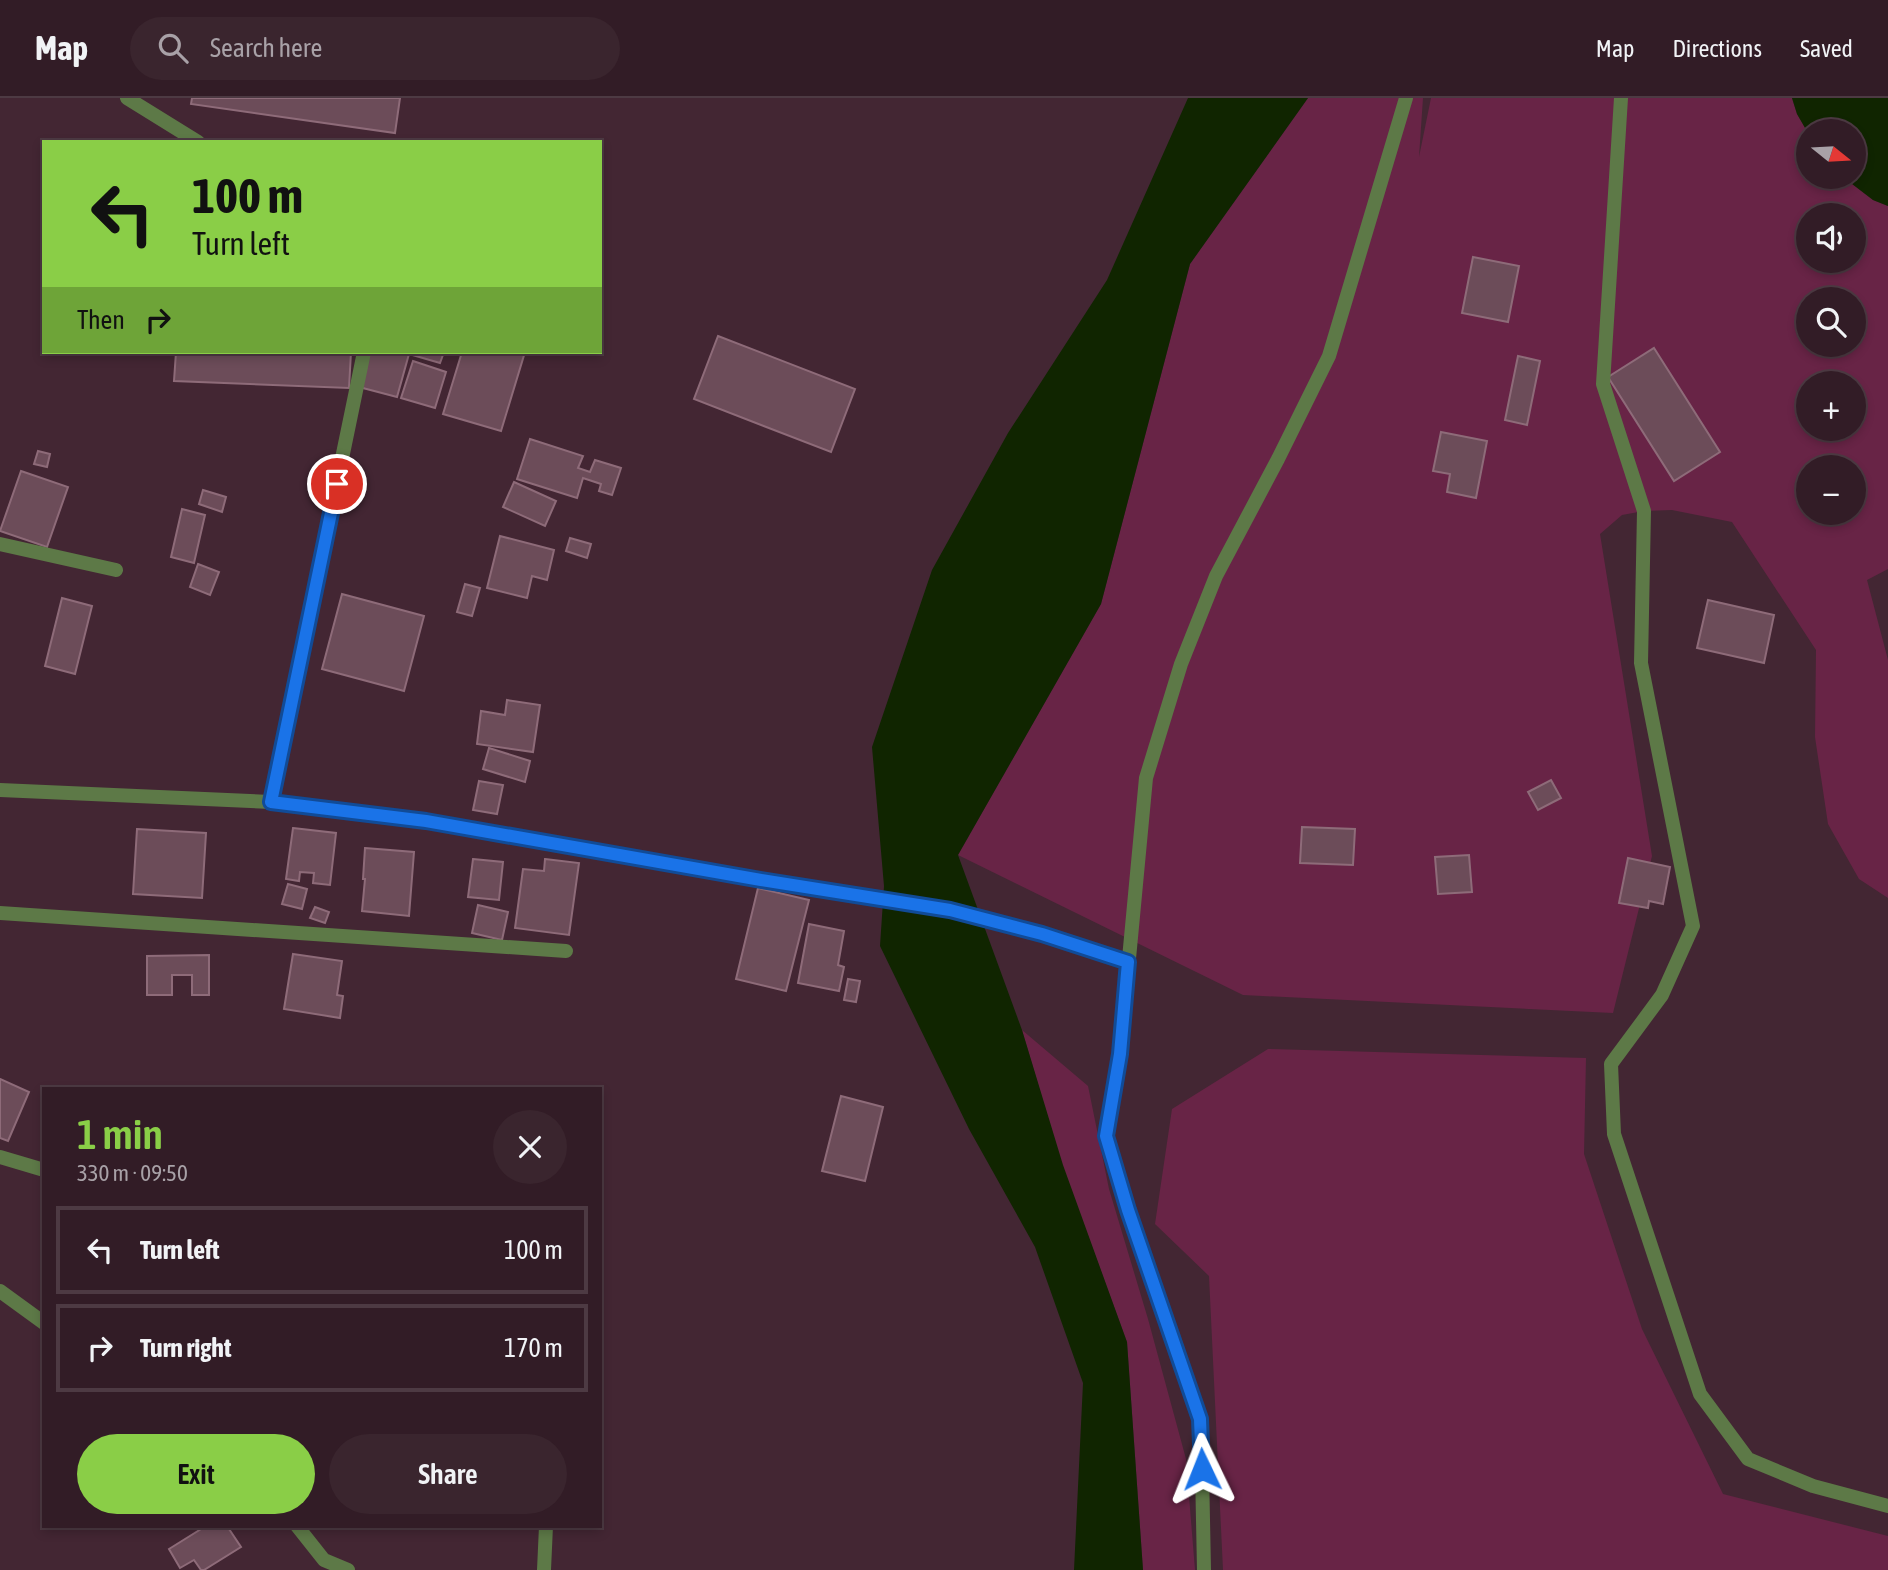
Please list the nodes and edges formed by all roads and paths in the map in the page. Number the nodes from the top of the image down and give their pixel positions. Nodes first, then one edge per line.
1 (127, 98) edge
2 (1406, 98) edge
3 (1621, 98) edge
4 (195, 140) edge
5 (364, 354) edge
6 (0, 544) edge
7 (116, 570) dead end
8 (0, 790) edge
9 (271, 802) junction
10 (0, 914) edge
11 (566, 951) dead end
12 (1128, 962) junction
13 (0, 1157) edge
14 (42, 1169) edge
15 (0, 1291) edge
16 (42, 1322) edge
17 (1888, 1506) edge
18 (299, 1528) edge
19 (546, 1528) edge
20 (348, 1570) edge
21 (544, 1570) edge
22 (1205, 1570) edge

1 - 4 street
2 - 12 street
3 - 17 street
5 - 9 street
6 - 7 street
8 - 9 street
9 - 12 street
10 - 11 street
12 - 22 street
13 - 14 street
15 - 16 street
18 - 20 street
19 - 21 street

